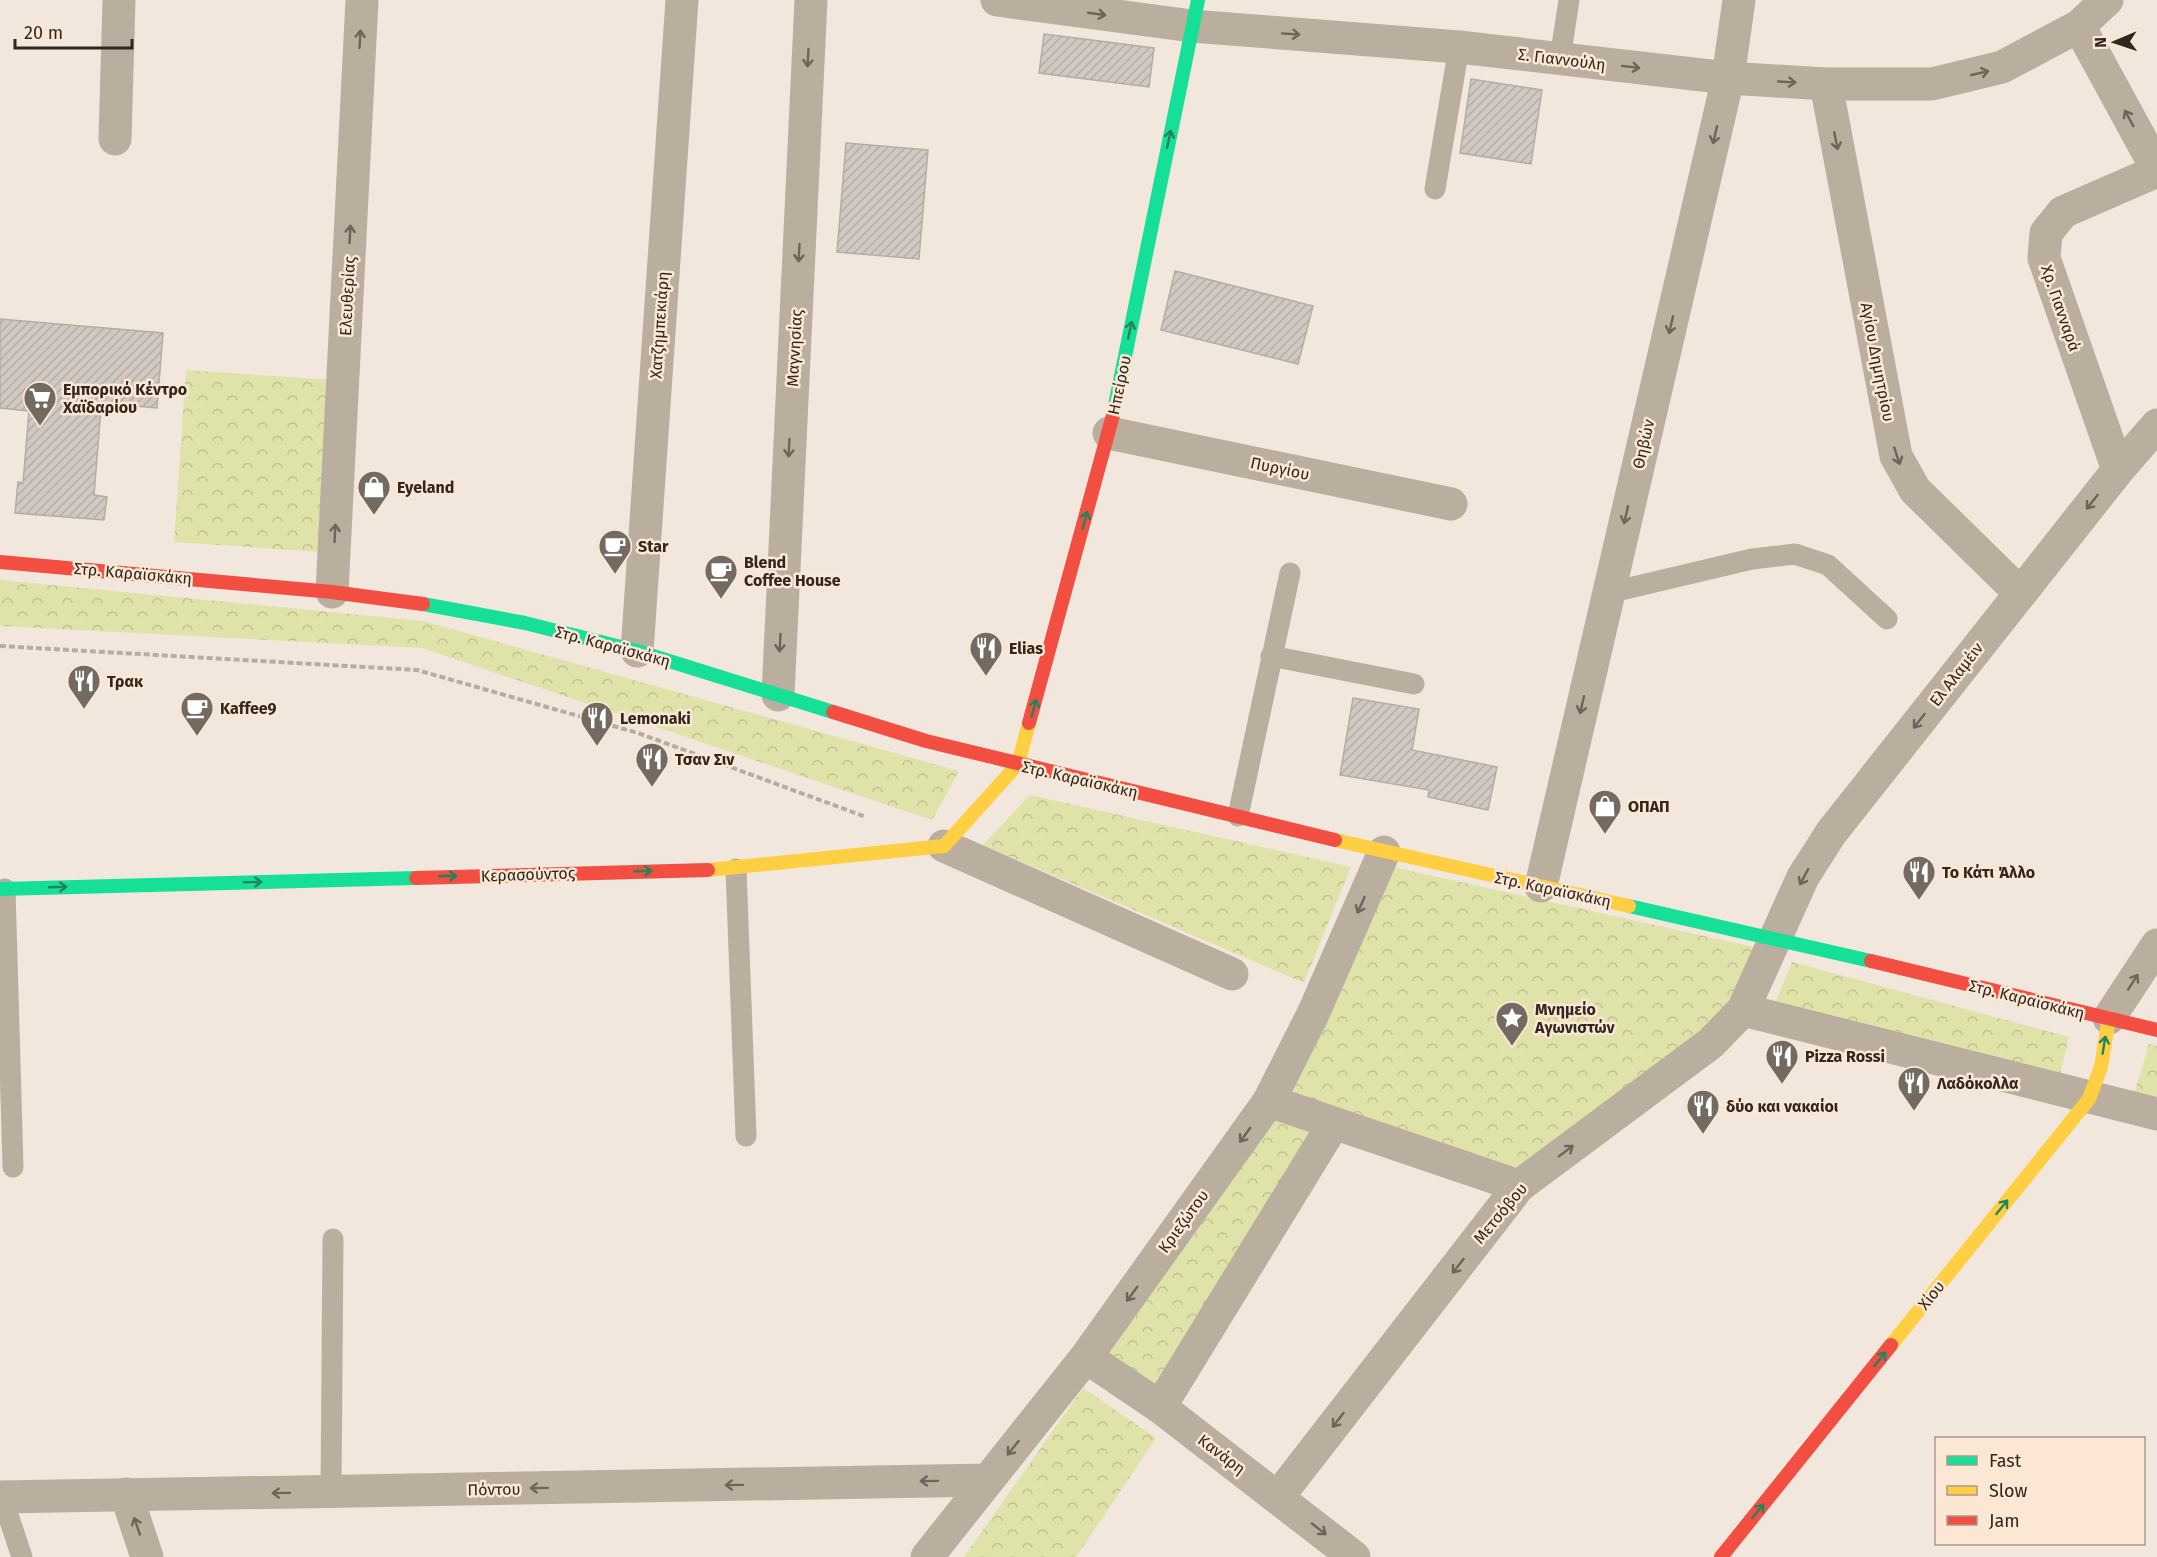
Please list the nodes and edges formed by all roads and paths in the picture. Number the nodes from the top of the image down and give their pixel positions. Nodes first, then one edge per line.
1 (119, 0) edge
2 (362, 0) edge
3 (682, 0) edge
4 (811, 0) edge
5 (997, 0) edge
6 (1569, 0) edge
7 (1739, 0) edge
8 (2107, 0) edge
9 (1195, 13) edge
10 (2079, 26) junction
11 (1459, 47) junction
12 (1560, 59) junction
13 (1728, 78) junction
14 (1826, 84) junction
15 (115, 139) dead end
16 (2157, 170) edge
17 (1435, 189) dead end
18 (2157, 425) edge
19 (1109, 433) junction
20 (2118, 470) junction
21 (1451, 504) dead end
22 (0, 562) edge
23 (1290, 573) dead end
24 (332, 592) junction
25 (1608, 593) junction
26 (2020, 593) junction
27 (1887, 620) dead end
28 (0, 646) edge
29 (637, 651) junction
30 (1271, 656) junction
31 (1414, 684) dead end
32 (778, 695) junction
33 (1018, 764) junction
34 (1238, 816) junction
35 (868, 818) dead end
36 (944, 846) junction
37 (1384, 852) junction
38 (736, 869) junction
39 (1541, 886) junction
40 (2, 889) edge
41 (1777, 938) junction
42 (2157, 945) edge
43 (1232, 974) dead end
44 (1743, 1010) junction
45 (2109, 1018) junction
46 (2157, 1030) edge
47 (2089, 1099) junction
48 (1269, 1101) junction
49 (2157, 1114) edge
50 (1334, 1123) junction
51 (746, 1136) dead end
52 (13, 1167) dead end
53 (1519, 1186) junction
54 (333, 1239) dead end
55 (1086, 1357) junction
56 (1160, 1407) junction
57 (987, 1480) junction
58 (331, 1492) junction
59 (126, 1494) junction
60 (1, 1497) edge
61 (1278, 1497) junction
62 (22, 1557) edge
63 (147, 1557) edge
64 (927, 1557) edge
65 (1354, 1557) edge
66 (1721, 1557) edge

1 - 15 street
24 -> 2 street, Ελευθερίας
3 - 29 street, Χατζημπεκιάρη
4 -> 32 street, Μαγνησίας
5 -> 9 street, Σ. Γιαννούλη
6 - 12 lane
7 - 13 street, Θηβών
8 - 10 street, Σ. Γιαννούλη
9 -> 11 street, Σ. Γιαννούλη
19 -> 9 street, Ηπείρου
14 -> 10 street, Σ. Γιαννούλη
16 -> 10 street
11 - 12 street, Σ. Γιαννούλη
11 - 17 lane
12 -> 13 street, Σ. Γιαννούλη
13 -> 14 street, Σ. Γιαννούλη
13 -> 25 street, Θηβών
14 -> 26 street, Αγίου Δημητρίου
16 - 20 street, Χρ. Γιανναρά
18 - 20 street, Ελ Αλαμέιν
19 - 21 street, Πυργίου
33 -> 19 street, Ηπείρου
20 -> 26 street, Ελ Αλαμέιν
22 - 24 street, Στρ. Καραϊσκάκη
23 - 30 lane
24 - 29 street, Στρ. Καραϊσκάκη
25 - 27 lane
25 -> 39 street, Θηβών
26 -> 41 street, Ελ Αλαμέιν
28 - 35 path
29 - 32 street, Στρ. Καραϊσκάκη
30 - 31 lane
30 - 34 lane
32 - 33 street, Στρ. Καραϊσκάκη
33 - 34 street, Στρ. Καραϊσκάκη
33 - 36 street
34 - 37 street, Στρ. Καραϊσκάκη
36 - 38 street, Κερασούντος
36 - 43 street
37 - 39 street, Στρ. Καραϊσκάκη
37 -> 48 street, Κριεζώτου
40 -> 38 street, Κερασούντος
38 - 51 lane
39 - 41 street, Στρ. Καραϊσκάκη
40 - 52 lane
41 - 44 street, Μετσόβου
41 - 45 street, Στρ. Καραϊσκάκη
45 -> 42 street
44 - 47 street
53 -> 44 street, Μετσόβου
45 - 46 street, Στρ. Καραϊσκάκη
47 -> 45 street, Χίου
47 - 49 street
66 -> 47 street, Χίου
48 - 50 street
48 -> 55 street, Κριεζώτου
50 - 53 street
50 - 56 street
53 -> 61 street, Μετσόβου
54 - 58 lane
55 - 56 street, Κανάρη
55 -> 57 street, Κριεζώτου
56 - 61 street, Κανάρη
57 -> 58 street, Πόντου
57 - 64 street, Κριεζώτου
58 -> 59 street, Πόντου
59 - 60 street, Πόντου
63 -> 59 street
60 - 62 lane
61 -> 65 street, Κανάρη

